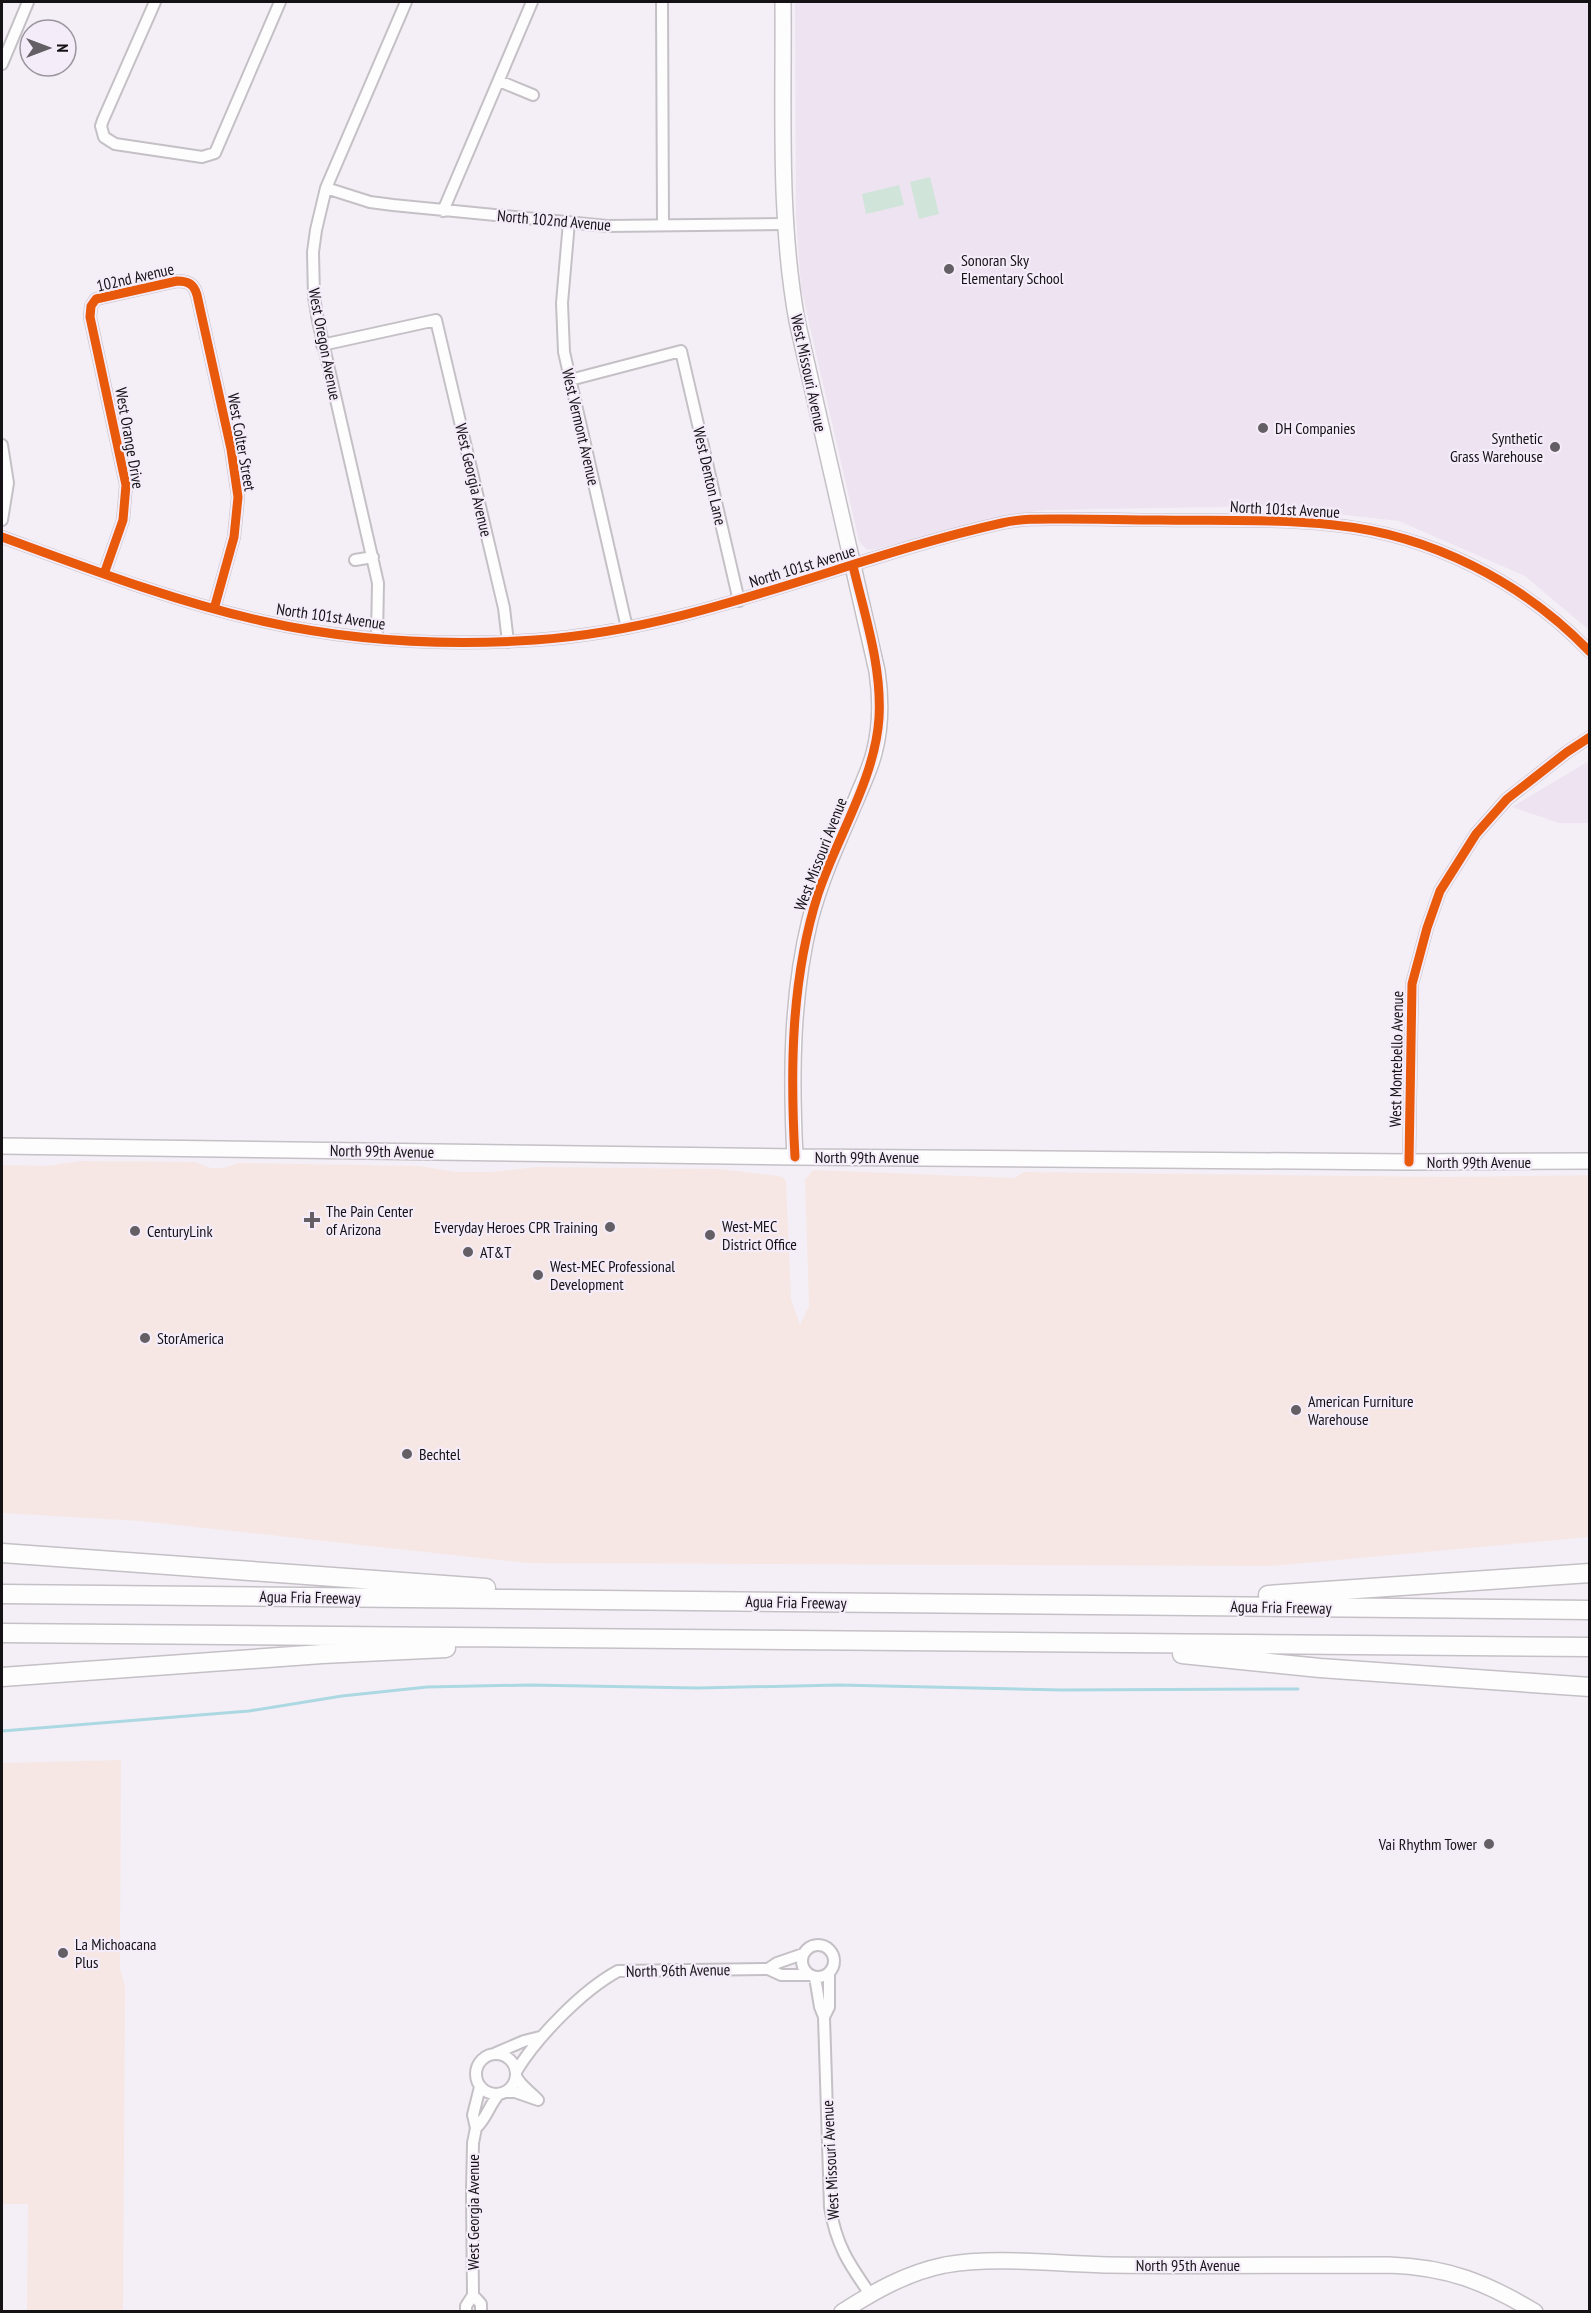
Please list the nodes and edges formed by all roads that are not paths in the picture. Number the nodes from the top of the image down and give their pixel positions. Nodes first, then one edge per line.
1 (28, 2) edge
2 (154, 2) edge
3 (280, 2) edge
4 (406, 2) edge
5 (532, 2) edge
6 (662, 2) edge
7 (783, 2) edge
8 (2, 64) edge
9 (499, 81) junction
10 (533, 94) dead end
11 (326, 188) junction
12 (443, 211) junction
13 (569, 222) junction
14 (785, 224) junction
15 (663, 225) junction
16 (188, 282) joint
17 (91, 306) joint
18 (322, 345) junction
19 (570, 380) junction
20 (2, 445) edge
21 (2, 520) edge
22 (2, 537) edge
23 (373, 557) junction
24 (355, 560) dead end
25 (853, 566) junction
26 (104, 574) junction
27 (739, 601) junction
28 (214, 609) junction
29 (627, 628) junction
30 (377, 638) junction
31 (508, 642) junction
32 (1590, 652) edge
33 (1590, 737) edge
34 (2, 1146) edge
35 (795, 1156) junction
36 (1590, 1161) edge
37 (1409, 1162) junction
38 (2, 1552) edge
39 (1590, 1573) edge
40 (2, 1594) edge
41 (589, 1601) junction
42 (1090, 1604) junction
43 (1590, 1610) edge
44 (2, 1633) edge
45 (588, 1639) junction
46 (1091, 1643) junction
47 (1590, 1647) edge
48 (2, 1677) edge
49 (1590, 1687) edge
50 (803, 1954) junction
51 (768, 1969) junction
52 (829, 1973) junction
53 (812, 1976) junction
54 (824, 2017) junction
55 (540, 2037) junction
56 (496, 2053) junction
57 (517, 2074) junction
58 (480, 2087) junction
59 (503, 2093) junction
60 (476, 2128) junction
61 (870, 2294) junction
62 (473, 2295) junction
63 (466, 2312) edge
64 (481, 2312) edge
65 (842, 2312) edge
66 (1535, 2312) edge

1 - 8 street
2 - 3 street
4 - 11 street, West Oregon Avenue
5 - 9 street
6 - 15 street
7 - 14 street, West Missouri Avenue
9 - 10 street
9 - 12 street
11 - 12 street, North 102nd Avenue
11 - 18 street, West Oregon Avenue
12 - 13 street, North 102nd Avenue
13 - 15 street, North 102nd Avenue
13 - 19 street, West Vermont Avenue
14 - 15 street, North 102nd Avenue
14 - 25 street, West Missouri Avenue
16 - 17 street, 102nd Avenue
16 - 28 street, West Colter Street
17 - 26 street, West Orange Drive
18 - 23 street, West Oregon Avenue
18 - 31 street, West Georgia Avenue
19 - 27 street, West Denton Lane
19 - 29 street, West Vermont Avenue
20 - 21 street
22 - 26 street, North 101st Avenue
23 - 24 street
23 - 30 street, West Oregon Avenue
25 - 27 street, North 101st Avenue
25 - 32 street, North 101st Avenue
25 - 35 street, West Missouri Avenue
26 - 28 street, North 101st Avenue
27 - 29 street, North 101st Avenue
28 - 30 street, North 101st Avenue
29 - 31 street, North 101st Avenue
30 - 31 street, North 101st Avenue
33 - 37 street, West Montebello Avenue
34 - 35 street, North 99th Avenue
35 - 37 street, North 99th Avenue
36 - 37 street, North 99th Avenue
38 - 41 highway
39 - 42 highway
40 - 41 highway, Agua Fria Freeway
41 - 42 highway, Agua Fria Freeway
42 - 43 highway, Agua Fria Freeway
44 - 45 highway
45 - 46 highway
45 - 48 highway
46 - 47 highway
46 - 49 highway
50 - 51 street, North 96th Avenue
50 - 52 street
50 - 53 street
51 - 53 street, North 96th Avenue
51 - 55 street, North 96th Avenue
52 - 53 street
52 - 54 street, West Missouri Avenue
53 - 54 street, West Missouri Avenue
54 - 61 street, West Missouri Avenue
55 - 56 street, North 96th Avenue
55 - 57 street, North 96th Avenue
56 - 57 street
56 - 58 street
57 - 59 street
57 - 59 street
58 - 59 street
58 - 60 street, West Georgia Avenue
59 - 60 street, West Georgia Avenue
60 - 62 street, West Georgia Avenue
61 - 65 street, North 95th Avenue
61 - 66 street, North 95th Avenue
62 - 63 street, West Georgia Avenue
62 - 64 street, West Georgia Avenue

